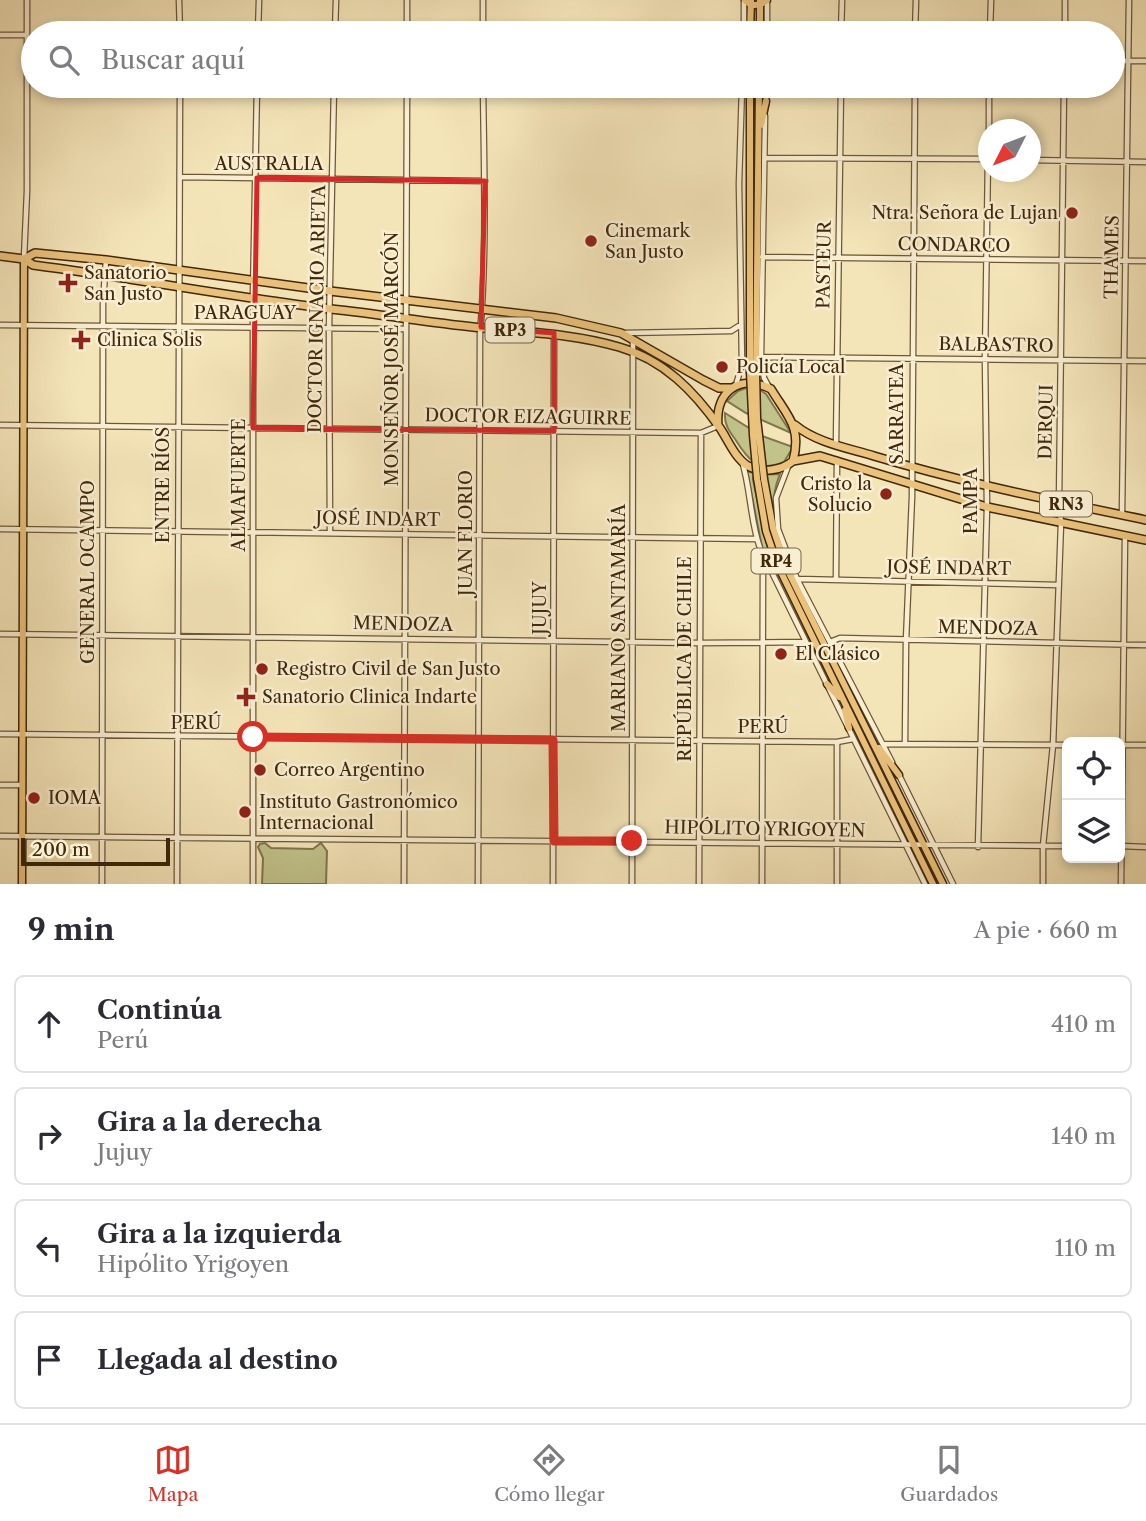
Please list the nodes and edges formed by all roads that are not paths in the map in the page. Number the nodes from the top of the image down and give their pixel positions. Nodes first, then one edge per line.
1 (27, 0) edge
2 (180, 0) edge
3 (259, 0) edge
4 (336, 0) edge
5 (407, 0) edge
6 (483, 0) edge
7 (767, 0) edge
8 (842, 0) edge
9 (915, 0) edge
10 (991, 0) edge
11 (1065, 0) edge
12 (1129, 0) edge
13 (748, 1) edge
14 (760, 2) edge
15 (27, 21) edge
16 (180, 21) edge
17 (258, 21) edge
18 (335, 21) edge
19 (407, 21) edge
20 (483, 21) edge
21 (745, 21) edge
22 (749, 21) edge
23 (760, 21) edge
24 (767, 21) edge
25 (841, 21) edge
26 (915, 21) edge
27 (990, 21) edge
28 (1065, 21) edge
29 (0, 35) edge
30 (21, 35) edge
31 (1128, 61) junction
32 (1146, 61) edge
33 (27, 98) edge
34 (180, 98) edge
35 (257, 98) edge
36 (334, 98) edge
37 (407, 98) edge
38 (483, 98) edge
39 (742, 98) edge
40 (750, 98) edge
41 (759, 98) edge
42 (766, 98) edge
43 (841, 98) edge
44 (915, 98) edge
45 (989, 98) edge
46 (1064, 98) edge
47 (766, 102) junction
48 (989, 119) edge
49 (757, 144) junction
50 (765, 158) junction
51 (839, 158) junction
52 (914, 158) junction
53 (978, 158) edge
54 (1041, 160) edge
55 (1062, 160) junction
56 (1128, 162) junction
57 (1146, 162) edge
58 (180, 177) junction
59 (257, 178) junction
60 (333, 178) junction
61 (407, 179) junction
62 (485, 181) junction
63 (989, 182) edge
64 (0, 256) edge
65 (762, 257) junction
66 (839, 257) junction
67 (24, 259) junction
68 (913, 259) junction
69 (987, 259) junction
70 (106, 260) junction
71 (1062, 260) junction
72 (1126, 261) junction
73 (1146, 261) edge
74 (178, 269) junction
75 (104, 274) junction
76 (254, 280) junction
77 (178, 287) junction
78 (330, 291) junction
79 (253, 298) junction
80 (406, 299) junction
81 (483, 308) junction
82 (330, 309) junction
83 (405, 317) junction
84 (741, 321) junction
85 (0, 325) edge
86 (24, 326) junction
87 (103, 326) junction
88 (178, 327) junction
89 (253, 327) junction
90 (481, 327) junction
91 (329, 328) junction
92 (405, 329) junction
93 (554, 333) junction
94 (621, 333) junction
95 (633, 339) junction
96 (634, 352) junction
97 (761, 357) junction
98 (837, 358) junction
99 (911, 358) junction
100 (985, 359) junction
101 (1061, 360) junction
102 (1125, 361) junction
103 (1146, 361) edge
104 (753, 373) junction
105 (734, 387) junction
106 (771, 389) junction
107 (792, 422) junction
108 (0, 425) edge
109 (24, 425) junction
110 (103, 426) junction
111 (718, 426) junction
112 (178, 427) junction
113 (253, 428) junction
114 (329, 429) junction
115 (406, 429) junction
116 (481, 430) junction
117 (554, 431) junction
118 (634, 432) junction
119 (701, 433) junction
120 (836, 444) junction
121 (741, 460) junction
122 (837, 460) junction
123 (791, 462) junction
124 (911, 467) junction
125 (760, 478) junction
126 (911, 486) junction
127 (986, 486) junction
128 (1059, 503) junction
129 (987, 507) junction
130 (1122, 515) junction
131 (1146, 520) edge
132 (1061, 523) junction
133 (0, 529) edge
134 (24, 530) junction
135 (102, 530) junction
136 (177, 531) junction
137 (253, 532) junction
138 (330, 533) junction
139 (405, 534) junction
140 (479, 534) junction
141 (554, 535) junction
142 (1125, 535) junction
143 (634, 538) junction
144 (700, 538) junction
145 (756, 539) junction
146 (1146, 540) edge
147 (763, 556) junction
148 (797, 579) junction
149 (836, 579) junction
150 (908, 582) junction
151 (984, 583) junction
152 (1058, 585) junction
153 (0, 634) edge
154 (23, 635) junction
155 (102, 636) junction
156 (177, 636) junction
157 (252, 637) junction
158 (405, 638) junction
159 (481, 639) junction
160 (554, 640) junction
161 (906, 640) junction
162 (633, 642) junction
163 (764, 642) junction
164 (806, 642) junction
165 (830, 642) junction
166 (982, 642) junction
167 (699, 643) junction
168 (1058, 643) junction
169 (1123, 645) junction
170 (1146, 645) edge
171 (827, 684) junction
172 (844, 701) junction
173 (849, 728) junction
174 (0, 734) edge
175 (22, 734) junction
176 (869, 734) junction
177 (101, 736) junction
178 (177, 737) junction
179 (253, 737) junction
180 (1121, 737) edge
181 (404, 738) junction
182 (479, 738) junction
183 (853, 739) junction
184 (553, 740) junction
185 (632, 740) junction
186 (698, 741) junction
187 (761, 741) junction
188 (837, 742) junction
189 (905, 743) junction
190 (980, 743) junction
191 (883, 744) junction
192 (1053, 745) junction
193 (1062, 745) edge
194 (1125, 745) edge
195 (1146, 745) edge
196 (899, 775) junction
197 (0, 785) edge
198 (22, 785) junction
199 (0, 836) edge
200 (22, 836) junction
201 (177, 837) junction
202 (102, 838) junction
203 (253, 838) junction
204 (404, 839) junction
205 (478, 840) junction
206 (554, 841) junction
207 (632, 841) junction
208 (699, 842) junction
209 (762, 843) junction
210 (838, 845) junction
211 (905, 846) junction
212 (914, 846) junction
213 (924, 846) junction
214 (934, 846) junction
215 (1043, 846) junction
216 (1062, 846) edge
217 (1125, 846) edge
218 (978, 847) junction
219 (1146, 847) edge
220 (1121, 863) edge
221 (22, 884) edge
222 (102, 884) edge
223 (177, 884) edge
224 (253, 884) edge
225 (404, 884) edge
226 (478, 884) edge
227 (553, 884) edge
228 (632, 884) edge
229 (699, 884) edge
230 (762, 884) edge
231 (837, 884) edge
232 (925, 884) edge
233 (933, 884) edge
234 (943, 884) edge
235 (953, 884) edge
236 (1043, 884) edge
237 (1121, 884) edge

1 - 15 street
2 - 16 street
3 - 17 street
4 - 18 street
5 - 19 street
6 - 20 street
7 - 14 main road
7 - 24 street
8 - 25 street
9 - 26 street
10 - 27 street
11 - 28 street
12 - 31 street, THAMES
13 - 14 main road
13 - 21 street
13 - 22 main road
14 - 23 main road
29 - 30 street
31 - 32 street
31 - 56 street, THAMES
33 - 67 street
34 - 58 street, ENTRE RÍOS
35 - 59 street, ALMAFUERTE
36 - 60 street, DOCTOR IGNACIO ARIETA
37 - 61 street, MONSEÑOR JOSÉ MARCÓN
38 - 62 street, JUAN FLORIO
39 - 84 street
40 - 104 main road, RP4
41 - 49 main road, RP4
42 - 47 street
43 - 51 street, PASTEUR
44 - 52 street, SARRATEA
45 - 48 street
46 - 55 street, DERQUI
47 - 49 main road
47 - 50 street
49 - 104 main road, RP4
50 - 51 street
50 - 65 street
51 - 52 street
51 - 66 street, PASTEUR
52 - 53 street
52 - 68 street, SARRATEA
54 - 55 street
55 - 56 street
55 - 71 street, DERQUI
56 - 57 street
56 - 72 street, THAMES
58 - 59 street, AUSTRALIA
58 - 74 street, ENTRE RÍOS
59 - 60 street, AUSTRALIA
59 - 76 street, ALMAFUERTE
60 - 61 street, AUSTRALIA
60 - 78 street, DOCTOR IGNACIO ARIETA
61 - 62 street, AUSTRALIA
61 - 80 street, MONSEÑOR JOSÉ MARCÓN
62 - 81 street, JUAN FLORIO
63 - 69 street, PAMPA
64 - 67 highway, RP3
65 - 66 street, CONDARCO
65 - 97 street
66 - 68 street, CONDARCO
66 - 98 street, PASTEUR
67 - 70 highway, RP3
67 - 75 highway, RP3
67 - 86 main road
68 - 69 street, CONDARCO
68 - 99 street, SARRATEA
69 - 71 street, CONDARCO
69 - 100 street, PAMPA
70 - 74 highway, RP3
70 - 75 street, GENERAL OCAMPO
71 - 72 street, CONDARCO
71 - 101 street, DERQUI
72 - 73 street, CONDARCO
72 - 102 street, THAMES
74 - 76 highway, RP3
74 - 77 street, ENTRE RÍOS
75 - 77 highway, RP3
75 - 87 street, GENERAL OCAMPO
76 - 78 highway, RP3
76 - 79 street, ALMAFUERTE
77 - 79 highway, RP3
77 - 88 street, ENTRE RÍOS
78 - 80 highway, RP3
78 - 82 street, DOCTOR IGNACIO ARIETA
79 - 82 highway, RP3
79 - 89 street, ALMAFUERTE
80 - 81 highway, RP3
80 - 83 street, MONSEÑOR JOSÉ MARCÓN
81 - 90 street, JUAN FLORIO
81 - 94 highway, RP3
82 - 83 highway, RP3
82 - 91 street, DOCTOR IGNACIO ARIETA
83 - 90 highway, RP3
83 - 92 street, MONSEÑOR JOSÉ MARCÓN
84 - 94 street
84 - 105 street
85 - 86 street, PARAGUAY
86 - 87 street, PARAGUAY
86 - 109 main road
87 - 88 street, PARAGUAY
87 - 110 street, GENERAL OCAMPO
88 - 89 street, PARAGUAY
88 - 112 street, ENTRE RÍOS
89 - 91 street, PARAGUAY
89 - 113 street, ALMAFUERTE
90 - 93 highway, RP3
90 - 116 street, JUAN FLORIO
91 - 92 street, PARAGUAY
91 - 114 street, DOCTOR IGNACIO ARIETA
92 - 115 street, MONSEÑOR JOSÉ MARCÓN
93 - 96 highway, RP3
93 - 117 street, JUJUY
94 - 95 highway, RP3
95 - 96 street, MARIANO SANTAMARÍA
95 - 105 highway, RP3
96 - 111 highway, RP3
96 - 118 street, MARIANO SANTAMARÍA
97 - 98 street, BALBASTRO
97 - 106 street
98 - 99 street, BALBASTRO
98 - 120 street, PASTEUR
99 - 100 street, BALBASTRO
99 - 124 street, SARRATEA
100 - 101 street, BALBASTRO
100 - 127 street, PAMPA
101 - 102 street, BALBASTRO
101 - 128 street, DERQUI
102 - 103 street, BALBASTRO
102 - 130 street, THAMES
104 - 125 main road, RP4, bridge
105 - 106 highway
105 - 111 highway
106 - 107 highway, RN3
107 - 120 highway, RN3
107 - 123 highway, RN3
108 - 109 street, DOCTOR EIZAGUIRRE
109 - 110 street, DOCTOR EIZAGUIRRE
109 - 134 main road
110 - 112 street, DOCTOR EIZAGUIRRE
110 - 135 street, GENERAL OCAMPO
111 - 119 street, DOCTOR EIZAGUIRRE
111 - 121 highway
112 - 113 street, DOCTOR EIZAGUIRRE
112 - 136 street, ENTRE RÍOS
113 - 114 street, DOCTOR EIZAGUIRRE
113 - 137 street, ALMAFUERTE
114 - 115 street, DOCTOR EIZAGUIRRE
114 - 138 street, DOCTOR IGNACIO ARIETA
115 - 116 street, DOCTOR EIZAGUIRRE
115 - 139 street, MONSEÑOR JOSÉ MARCÓN
116 - 117 street, DOCTOR EIZAGUIRRE
116 - 140 street, JUAN FLORIO
117 - 118 street, DOCTOR EIZAGUIRRE
117 - 141 street, JUJUY
118 - 119 street, DOCTOR EIZAGUIRRE
118 - 143 street, MARIANO SANTAMARÍA
119 - 144 street, REPÚBLICA DE CHILE
120 - 124 highway, RN3
121 - 123 highway, RN3
121 - 145 street
122 - 123 highway, RN3
122 - 126 highway, RN3
122 - 149 street
123 - 148 street
124 - 126 street, SARRATEA
124 - 127 highway, RN3
125 - 172 main road, RP4
125 - 176 main road, RP4
126 - 129 highway, RN3
126 - 150 street, SARRATEA
127 - 128 highway, RN3
127 - 129 street, PAMPA
128 - 130 highway, RN3
128 - 132 street, DERQUI
129 - 132 highway, RN3
129 - 151 street, PAMPA
130 - 131 highway, RN3
132 - 142 highway, RN3
132 - 152 street, DERQUI
133 - 134 street, JOSÉ INDART
134 - 135 street, JOSÉ INDART
134 - 154 main road
135 - 136 street, JOSÉ INDART
135 - 155 street, GENERAL OCAMPO
136 - 137 street, JOSÉ INDART
136 - 156 street, ENTRE RÍOS
137 - 138 street, JOSÉ INDART
137 - 157 street, ALMAFUERTE
138 - 139 street, JOSÉ INDART
139 - 140 street, JOSÉ INDART
139 - 158 street, MONSEÑOR JOSÉ MARCÓN
140 - 141 street, JOSÉ INDART
140 - 159 street, JUAN FLORIO
141 - 143 street, JOSÉ INDART
141 - 160 street, JUJUY
142 - 146 highway, RN3
142 - 169 street
143 - 144 street, JOSÉ INDART
143 - 162 street, MARIANO SANTAMARÍA
144 - 145 street, JOSÉ INDART
144 - 167 street, REPÚBLICA DE CHILE
145 - 147 street
147 - 163 street
147 - 164 street
148 - 149 street, JOSÉ INDART
148 - 165 street
149 - 150 street, JOSÉ INDART
150 - 151 street, JOSÉ INDART
150 - 161 street, SARRATEA
151 - 152 street, JOSÉ INDART
151 - 166 street, PAMPA
152 - 168 street, DERQUI
153 - 154 street, MENDOZA
154 - 155 street, MENDOZA
154 - 175 main road
155 - 156 street, MENDOZA
155 - 177 street, GENERAL OCAMPO
156 - 157 street, MENDOZA
156 - 178 street, ENTRE RÍOS
157 - 158 street, MENDOZA
157 - 179 street, ALMAFUERTE
158 - 159 street, MENDOZA
158 - 181 street, MONSEÑOR JOSÉ MARCÓN
159 - 160 street, MENDOZA
159 - 182 street, JUAN FLORIO
160 - 162 street, MENDOZA
160 - 184 street, JUJUY
161 - 165 street, MENDOZA
161 - 166 street, MENDOZA
161 - 189 street, SARRATEA
162 - 167 street, MENDOZA
162 - 185 street, MARIANO SANTAMARÍA
163 - 164 street, MENDOZA
163 - 167 street, MENDOZA
163 - 187 street
164 - 171 street
165 - 191 street
166 - 168 street, MENDOZA
166 - 190 street, PAMPA
167 - 186 street, REPÚBLICA DE CHILE
168 - 169 street, MENDOZA
168 - 192 street, DERQUI
169 - 170 street, MENDOZA
169 - 180 street
171 - 172 main road
171 - 173 street
172 - 173 main road
172 - 212 main road, RP4
173 - 183 street
174 - 175 street, PERÚ
175 - 177 street, PERÚ
175 - 198 main road
176 - 196 main road
176 - 213 main road, RP4
177 - 178 street, PERÚ
177 - 202 street, GENERAL OCAMPO
178 - 179 street, PERÚ
178 - 201 street, ENTRE RÍOS
179 - 181 street, PERÚ
179 - 203 street, ALMAFUERTE
181 - 182 street, PERÚ
181 - 204 street, MONSEÑOR JOSÉ MARCÓN
182 - 184 street, PERÚ
182 - 205 street, JUAN FLORIO
183 - 188 street, PERÚ
183 - 211 street
184 - 185 street, PERÚ
184 - 206 street, JUJUY
185 - 186 street, PERÚ
185 - 207 street, MARIANO SANTAMARÍA
186 - 187 street, PERÚ
186 - 208 street, REPÚBLICA DE CHILE
187 - 188 street, PERÚ
187 - 209 street
188 - 210 street
189 - 190 street
189 - 191 street
190 - 192 street
190 - 218 street, PAMPA
191 - 196 street
192 - 193 street
192 - 215 street, DERQUI
194 - 195 street
196 - 214 street
197 - 198 street
198 - 200 main road
199 - 200 street, HIPÓLITO YRIGOYEN
200 - 202 street, HIPÓLITO YRIGOYEN
200 - 221 main road
201 - 202 street, HIPÓLITO YRIGOYEN
201 - 203 street, HIPÓLITO YRIGOYEN
201 - 223 street, ENTRE RÍOS
202 - 222 street, GENERAL OCAMPO
203 - 204 street, HIPÓLITO YRIGOYEN
203 - 224 street, ALMAFUERTE
204 - 205 street, HIPÓLITO YRIGOYEN
204 - 225 street, MONSEÑOR JOSÉ MARCÓN
205 - 206 street, HIPÓLITO YRIGOYEN
205 - 226 street, JUAN FLORIO
206 - 207 street, HIPÓLITO YRIGOYEN
206 - 227 street, JUJUY
207 - 208 street, HIPÓLITO YRIGOYEN
207 - 228 street, MARIANO SANTAMARÍA
208 - 209 street, HIPÓLITO YRIGOYEN
208 - 229 street, REPÚBLICA DE CHILE
209 - 210 street, HIPÓLITO YRIGOYEN
209 - 230 street
210 - 211 street, HIPÓLITO YRIGOYEN
210 - 231 street
211 - 212 street, HIPÓLITO YRIGOYEN
211 - 232 street
212 - 213 street, HIPÓLITO YRIGOYEN
212 - 233 main road, RP4
213 - 214 street, HIPÓLITO YRIGOYEN
213 - 234 main road, RP4
214 - 218 street, HIPÓLITO YRIGOYEN
214 - 235 street
215 - 216 street, HIPÓLITO YRIGOYEN
215 - 218 street, HIPÓLITO YRIGOYEN
215 - 236 street, DERQUI
217 - 219 street
220 - 237 street

